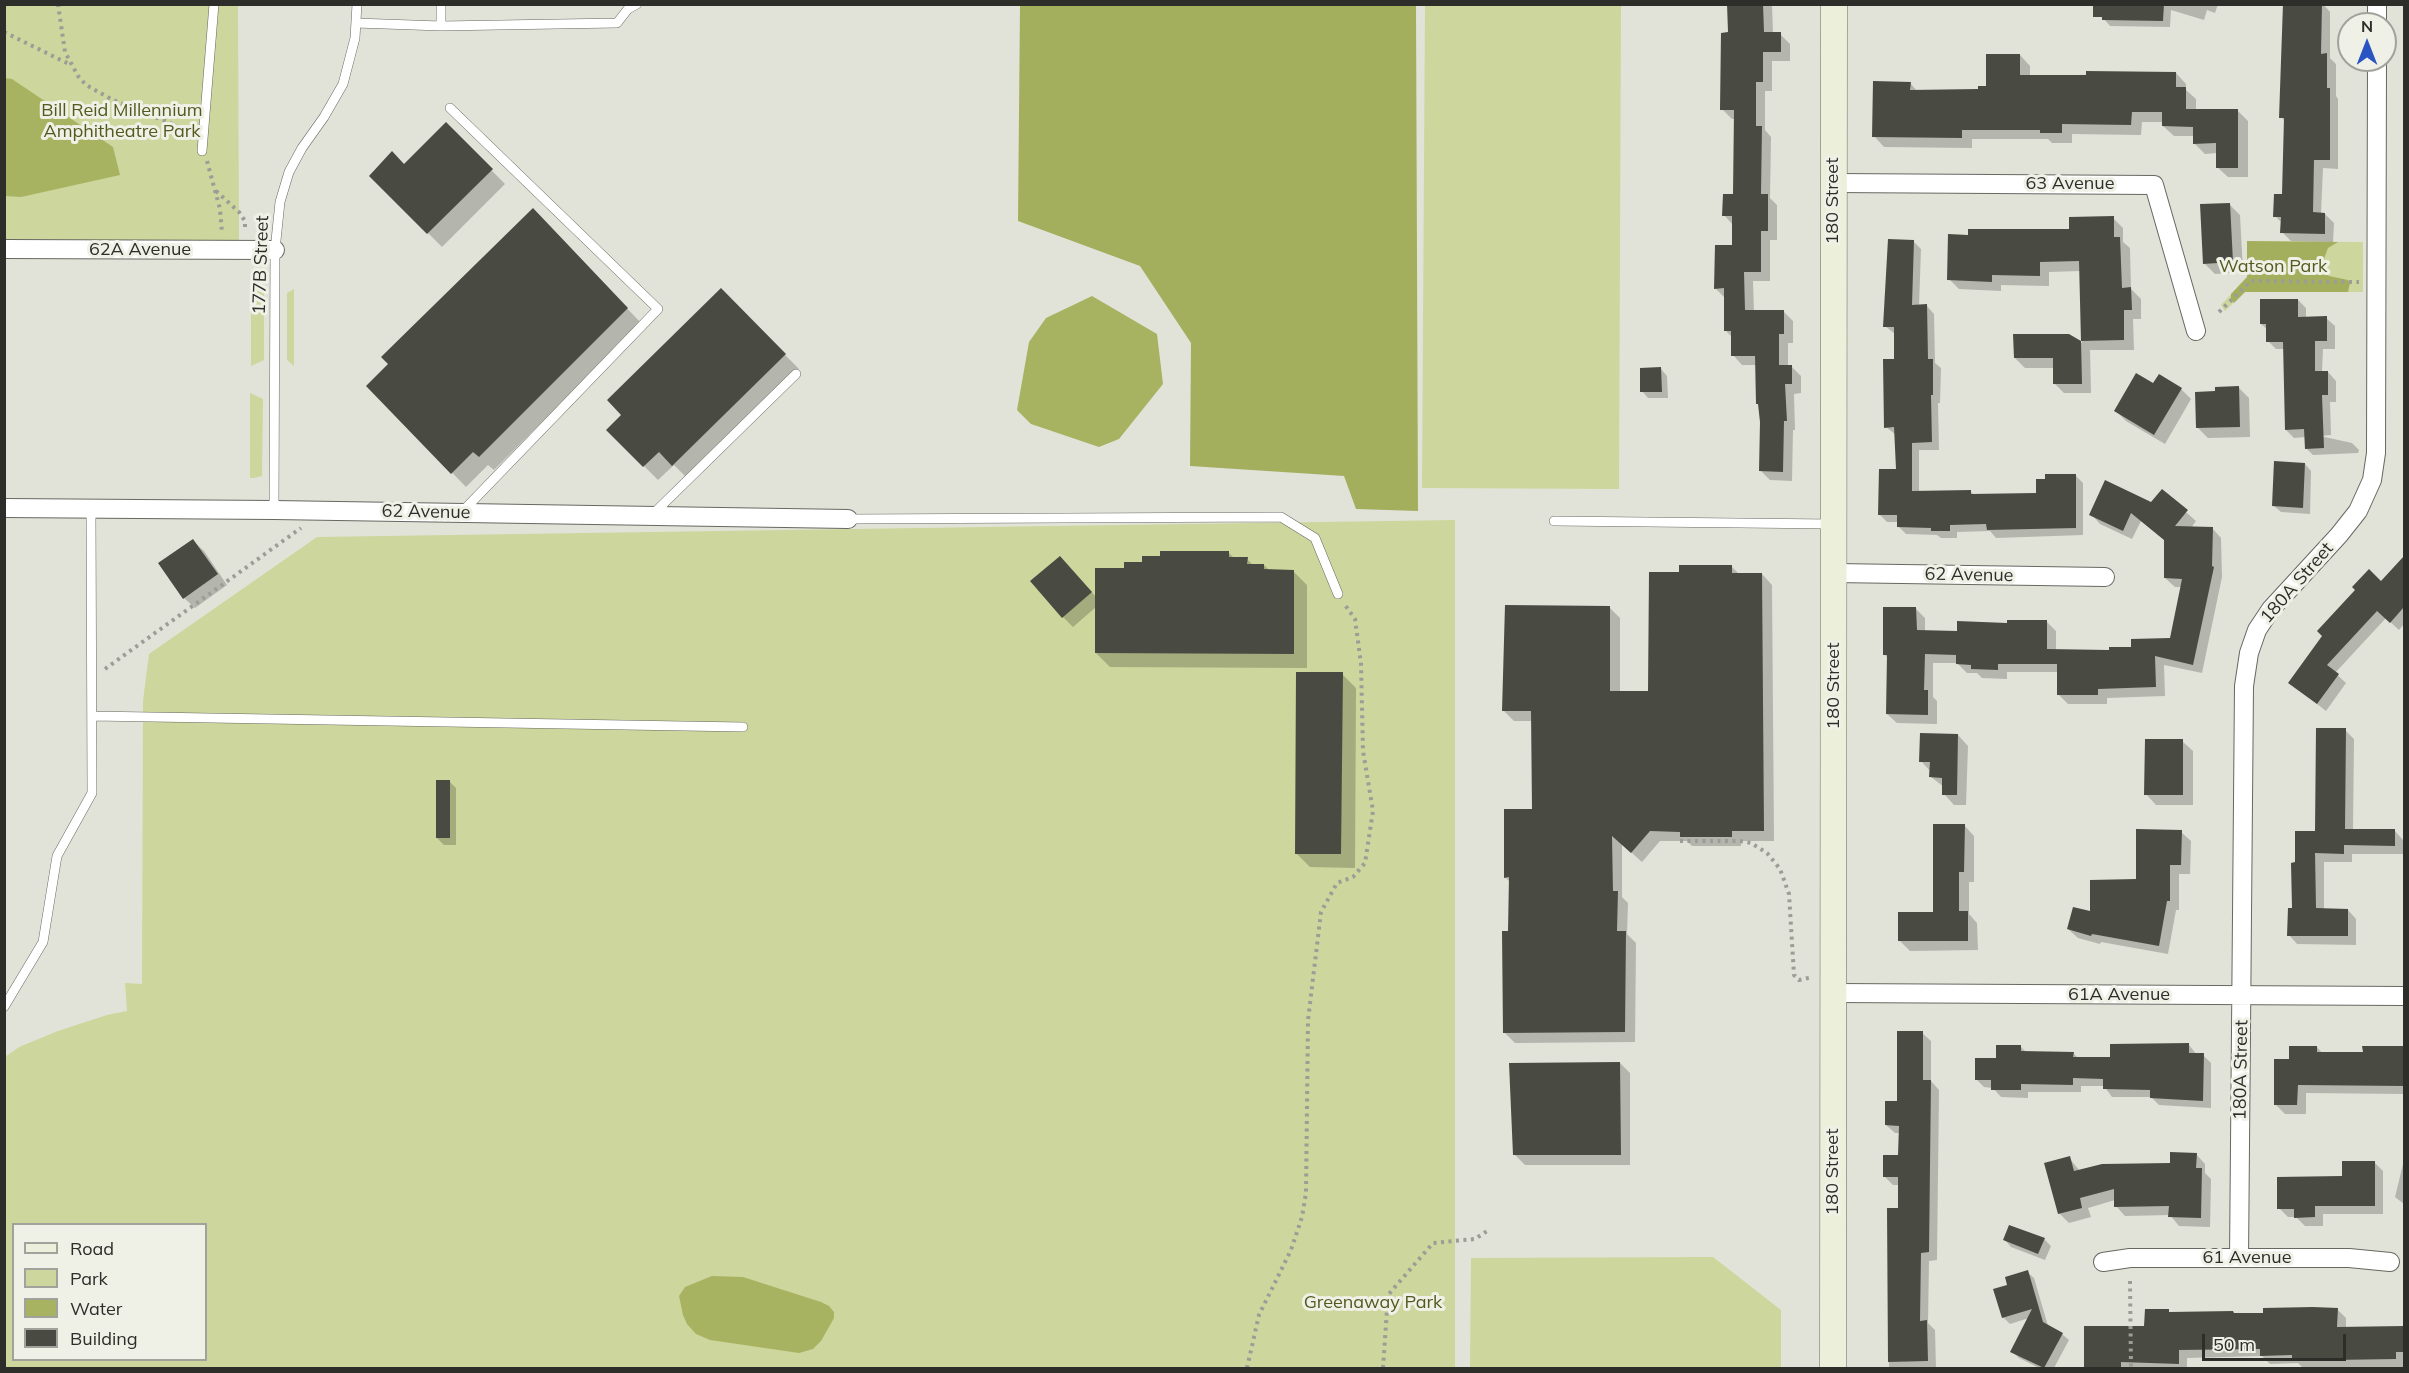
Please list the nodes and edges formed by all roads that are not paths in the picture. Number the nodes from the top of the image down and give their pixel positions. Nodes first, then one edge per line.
1 (214, 4) edge
2 (357, 4) edge
3 (441, 4) edge
4 (637, 4) edge
5 (1834, 4) edge
6 (356, 23) junction
7 (441, 26) junction
8 (2377, 72) edge
9 (450, 108) dead end
10 (202, 151) road end
11 (1833, 183) junction
12 (4, 249) edge
13 (275, 250) junction
14 (2196, 331) dead end
15 (796, 374) dead end
16 (4, 508) edge
17 (91, 508) junction
18 (274, 510) junction
19 (462, 512) junction
20 (652, 515) junction
21 (848, 519) joint
22 (1554, 521) dead end
23 (1834, 524) junction
24 (1834, 573) junction
25 (2105, 577) dead end
26 (1338, 594) road end
27 (92, 716) junction
28 (743, 727) dead end
29 (1834, 993) junction
30 (2241, 996) junction
31 (2404, 996) edge
32 (4, 1008) edge
33 (2239, 1258) junction
34 (2103, 1262) dead end
35 (2391, 1262) dead end
36 (1833, 1368) edge

1 - 10 lane
2 - 6 lane, 177B Street
3 - 7 lane
4 - 7 lane
5 - 11 street, 180 Street
6 - 7 lane
6 - 13 lane, 177B Street
8 - 30 street, 180A Street
9 - 19 lane
11 - 14 street, 63 Avenue
11 - 23 street, 180 Street
12 - 13 street, 62A Avenue
13 - 18 lane, 177B Street
15 - 20 lane
16 - 17 street, 62 Avenue
17 - 18 street, 62 Avenue
17 - 27 lane
18 - 19 street, 62 Avenue
19 - 20 street, 62 Avenue
20 - 21 street, 62 Avenue
21 - 26 lane
22 - 23 lane
23 - 24 street, 180 Street
24 - 25 street, 62 Avenue
24 - 29 street, 180 Street
27 - 28 lane
27 - 32 lane
29 - 30 street, 61A Avenue
29 - 36 street, 180 Street
30 - 31 street, 61A Avenue
30 - 33 street, 180A Street
33 - 34 street, 61 Avenue
33 - 35 street, 61 Avenue

